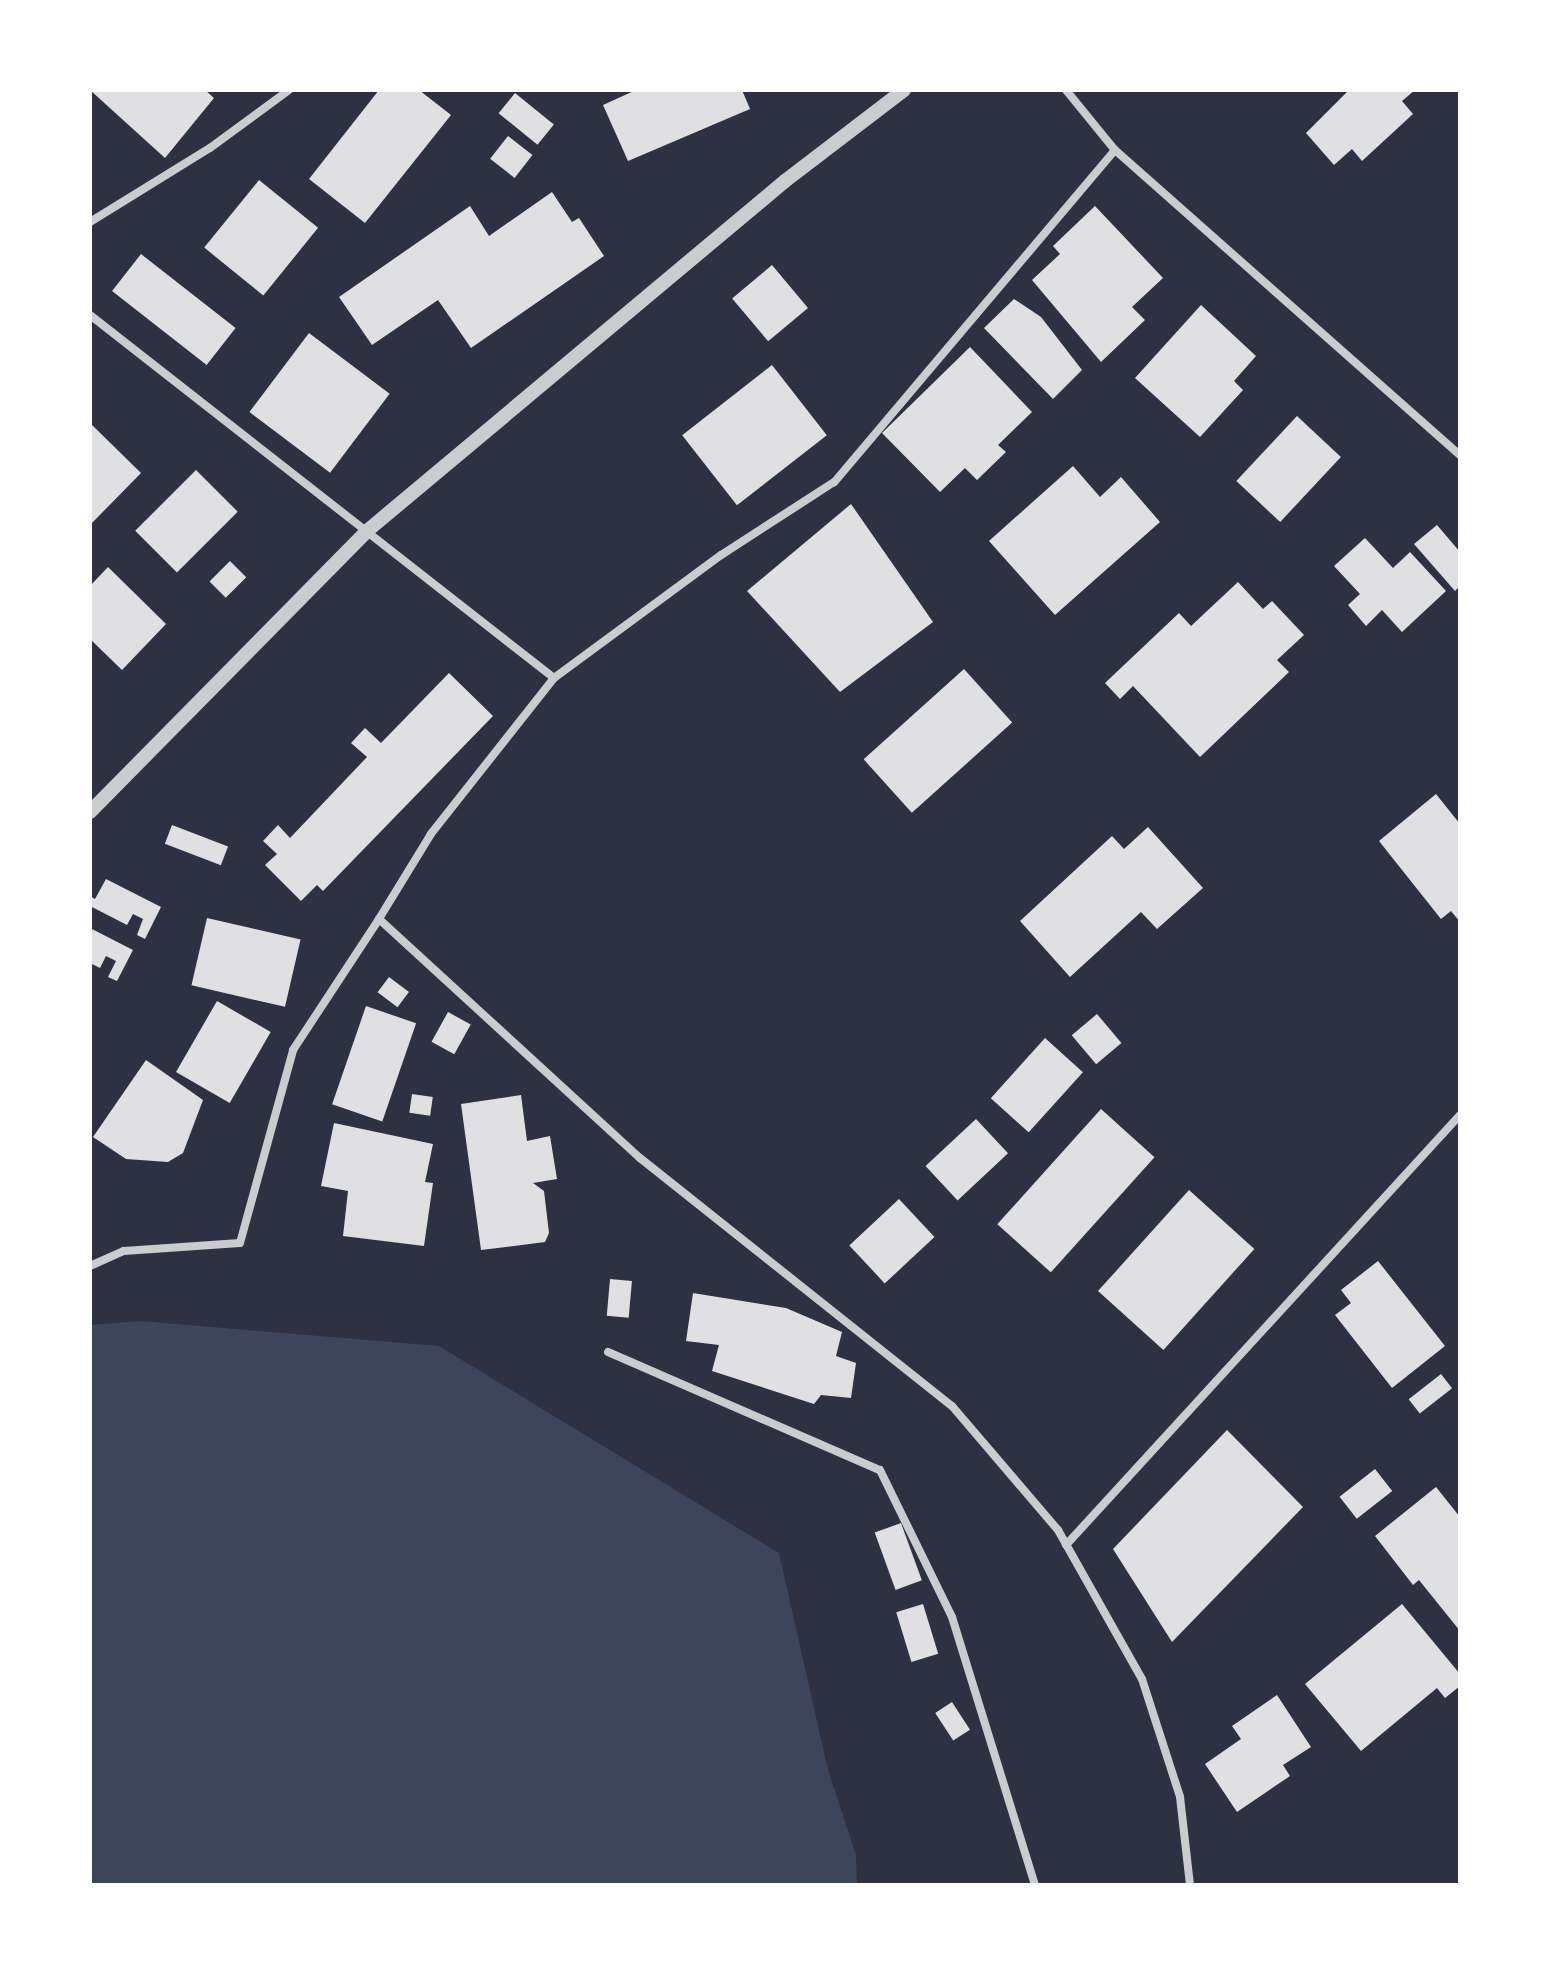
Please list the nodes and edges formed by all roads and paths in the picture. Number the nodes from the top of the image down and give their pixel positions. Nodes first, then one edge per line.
1 (289, 90) edge
2 (904, 90) edge
3 (1066, 90) edge
4 (1115, 150) junction
5 (90, 222) edge
6 (90, 315) edge
7 (1460, 455) edge
8 (367, 531) junction
9 (554, 678) junction
10 (90, 812) edge
11 (379, 919) junction
12 (1460, 1115) edge
13 (90, 1266) edge
14 (608, 1352) dead end
15 (1066, 1545) junction
16 (1035, 1885) edge
17 (1190, 1885) edge

1 - 5 street
2 - 8 street
3 - 4 street
4 - 7 street
4 - 9 street
6 - 8 street
8 - 9 street
8 - 10 street
9 - 11 street
11 - 13 street
11 - 15 street
12 - 15 street
14 - 16 street
15 - 17 street

